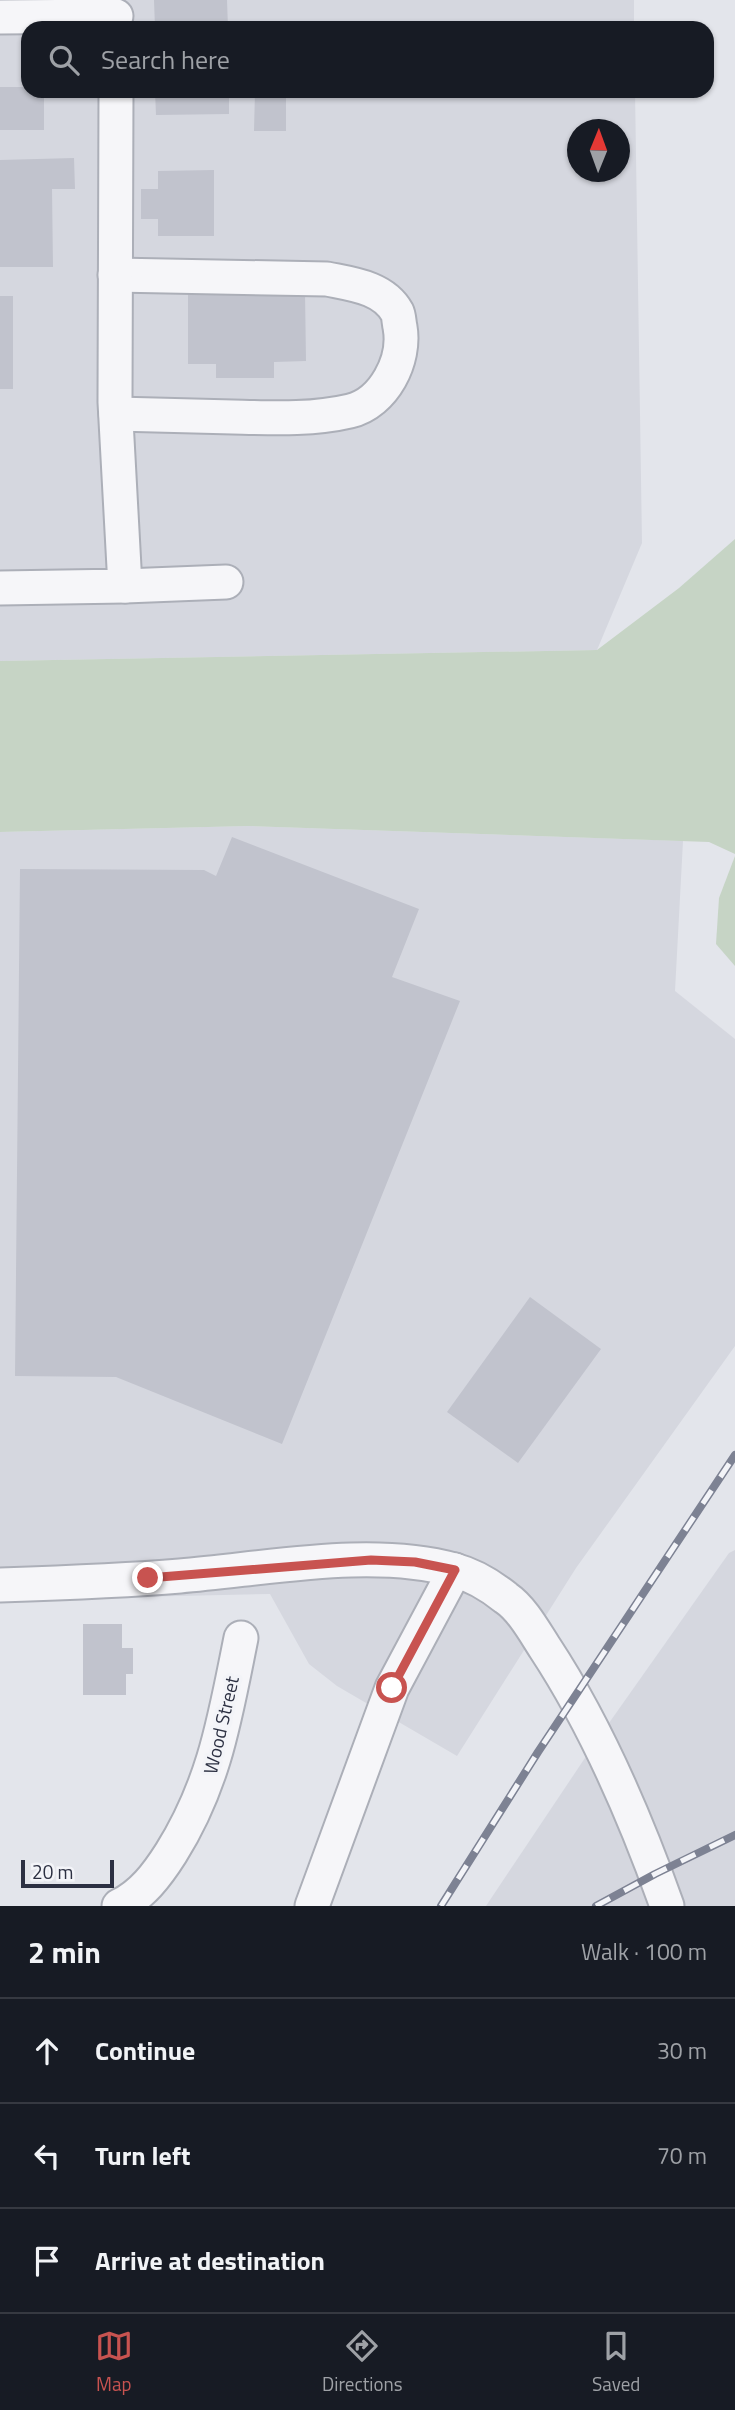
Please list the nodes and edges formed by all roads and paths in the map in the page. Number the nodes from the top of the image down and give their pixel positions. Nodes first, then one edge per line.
1 (116, 15) edge
2 (0, 17) edge
3 (116, 98) edge
4 (115, 275) junction
5 (116, 414) junction
6 (226, 582) dead end
7 (125, 586) junction
8 (0, 588) edge
9 (455, 1570) junction
10 (0, 1585) edge
11 (240, 1638) dead end
12 (119, 1906) edge
13 (312, 1906) edge
14 (667, 1906) edge

1 - 2 street
3 - 4 street
4 - 5 street
4 - 5 street
5 - 7 street
6 - 7 street
7 - 8 street
9 - 10 street
9 - 13 street
9 - 14 street
11 - 12 street, Wood Street

